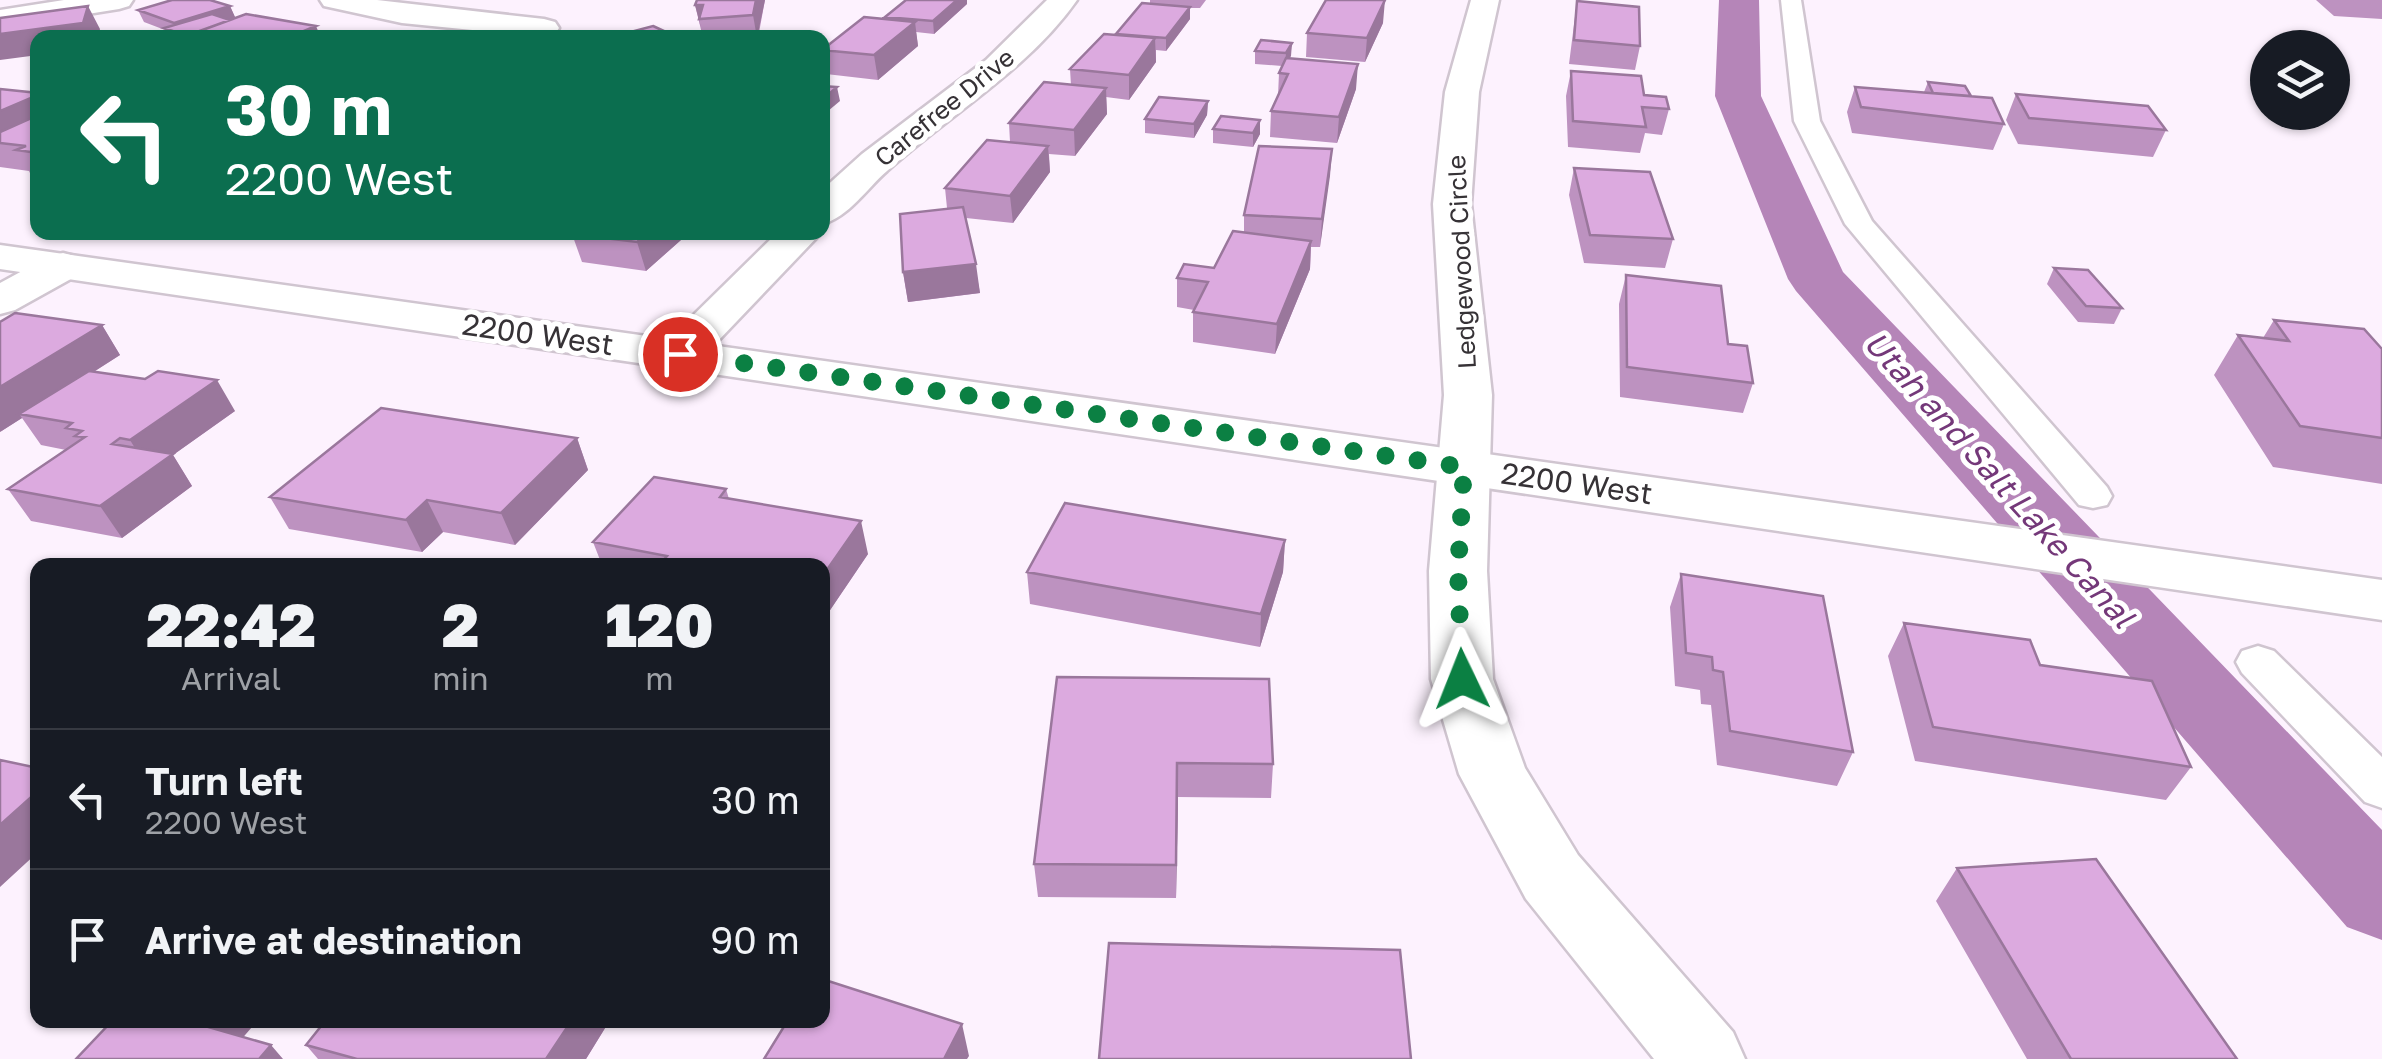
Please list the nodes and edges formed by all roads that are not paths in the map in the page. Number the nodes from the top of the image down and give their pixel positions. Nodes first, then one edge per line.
1 (119, 0) edge
2 (334, 0) edge
3 (1063, 0) edge
4 (1485, 0) edge
5 (1791, 0) edge
6 (0, 18) edge
7 (544, 28) dead end
8 (830, 204) edge
9 (794, 240) edge
10 (0, 257) edge
11 (63, 266) junction
12 (0, 300) edge
13 (680, 354) junction
14 (1464, 467) junction
15 (2093, 496) dead end
16 (2382, 600) edge
17 (2258, 662) dead end
18 (2382, 788) edge
19 (1704, 1059) edge

1 - 6 street
2 - 7 street
3 - 8 street, Carefree Drive
4 - 14 street, Ledgewood Circle
5 - 15 lane
9 - 13 street
10 - 11 street, 2200 West
11 - 12 street
11 - 13 street, 2200 West
13 - 14 street, 2200 West
14 - 16 street, 2200 West
14 - 19 street, Ledgewood Circle
17 - 18 lane

